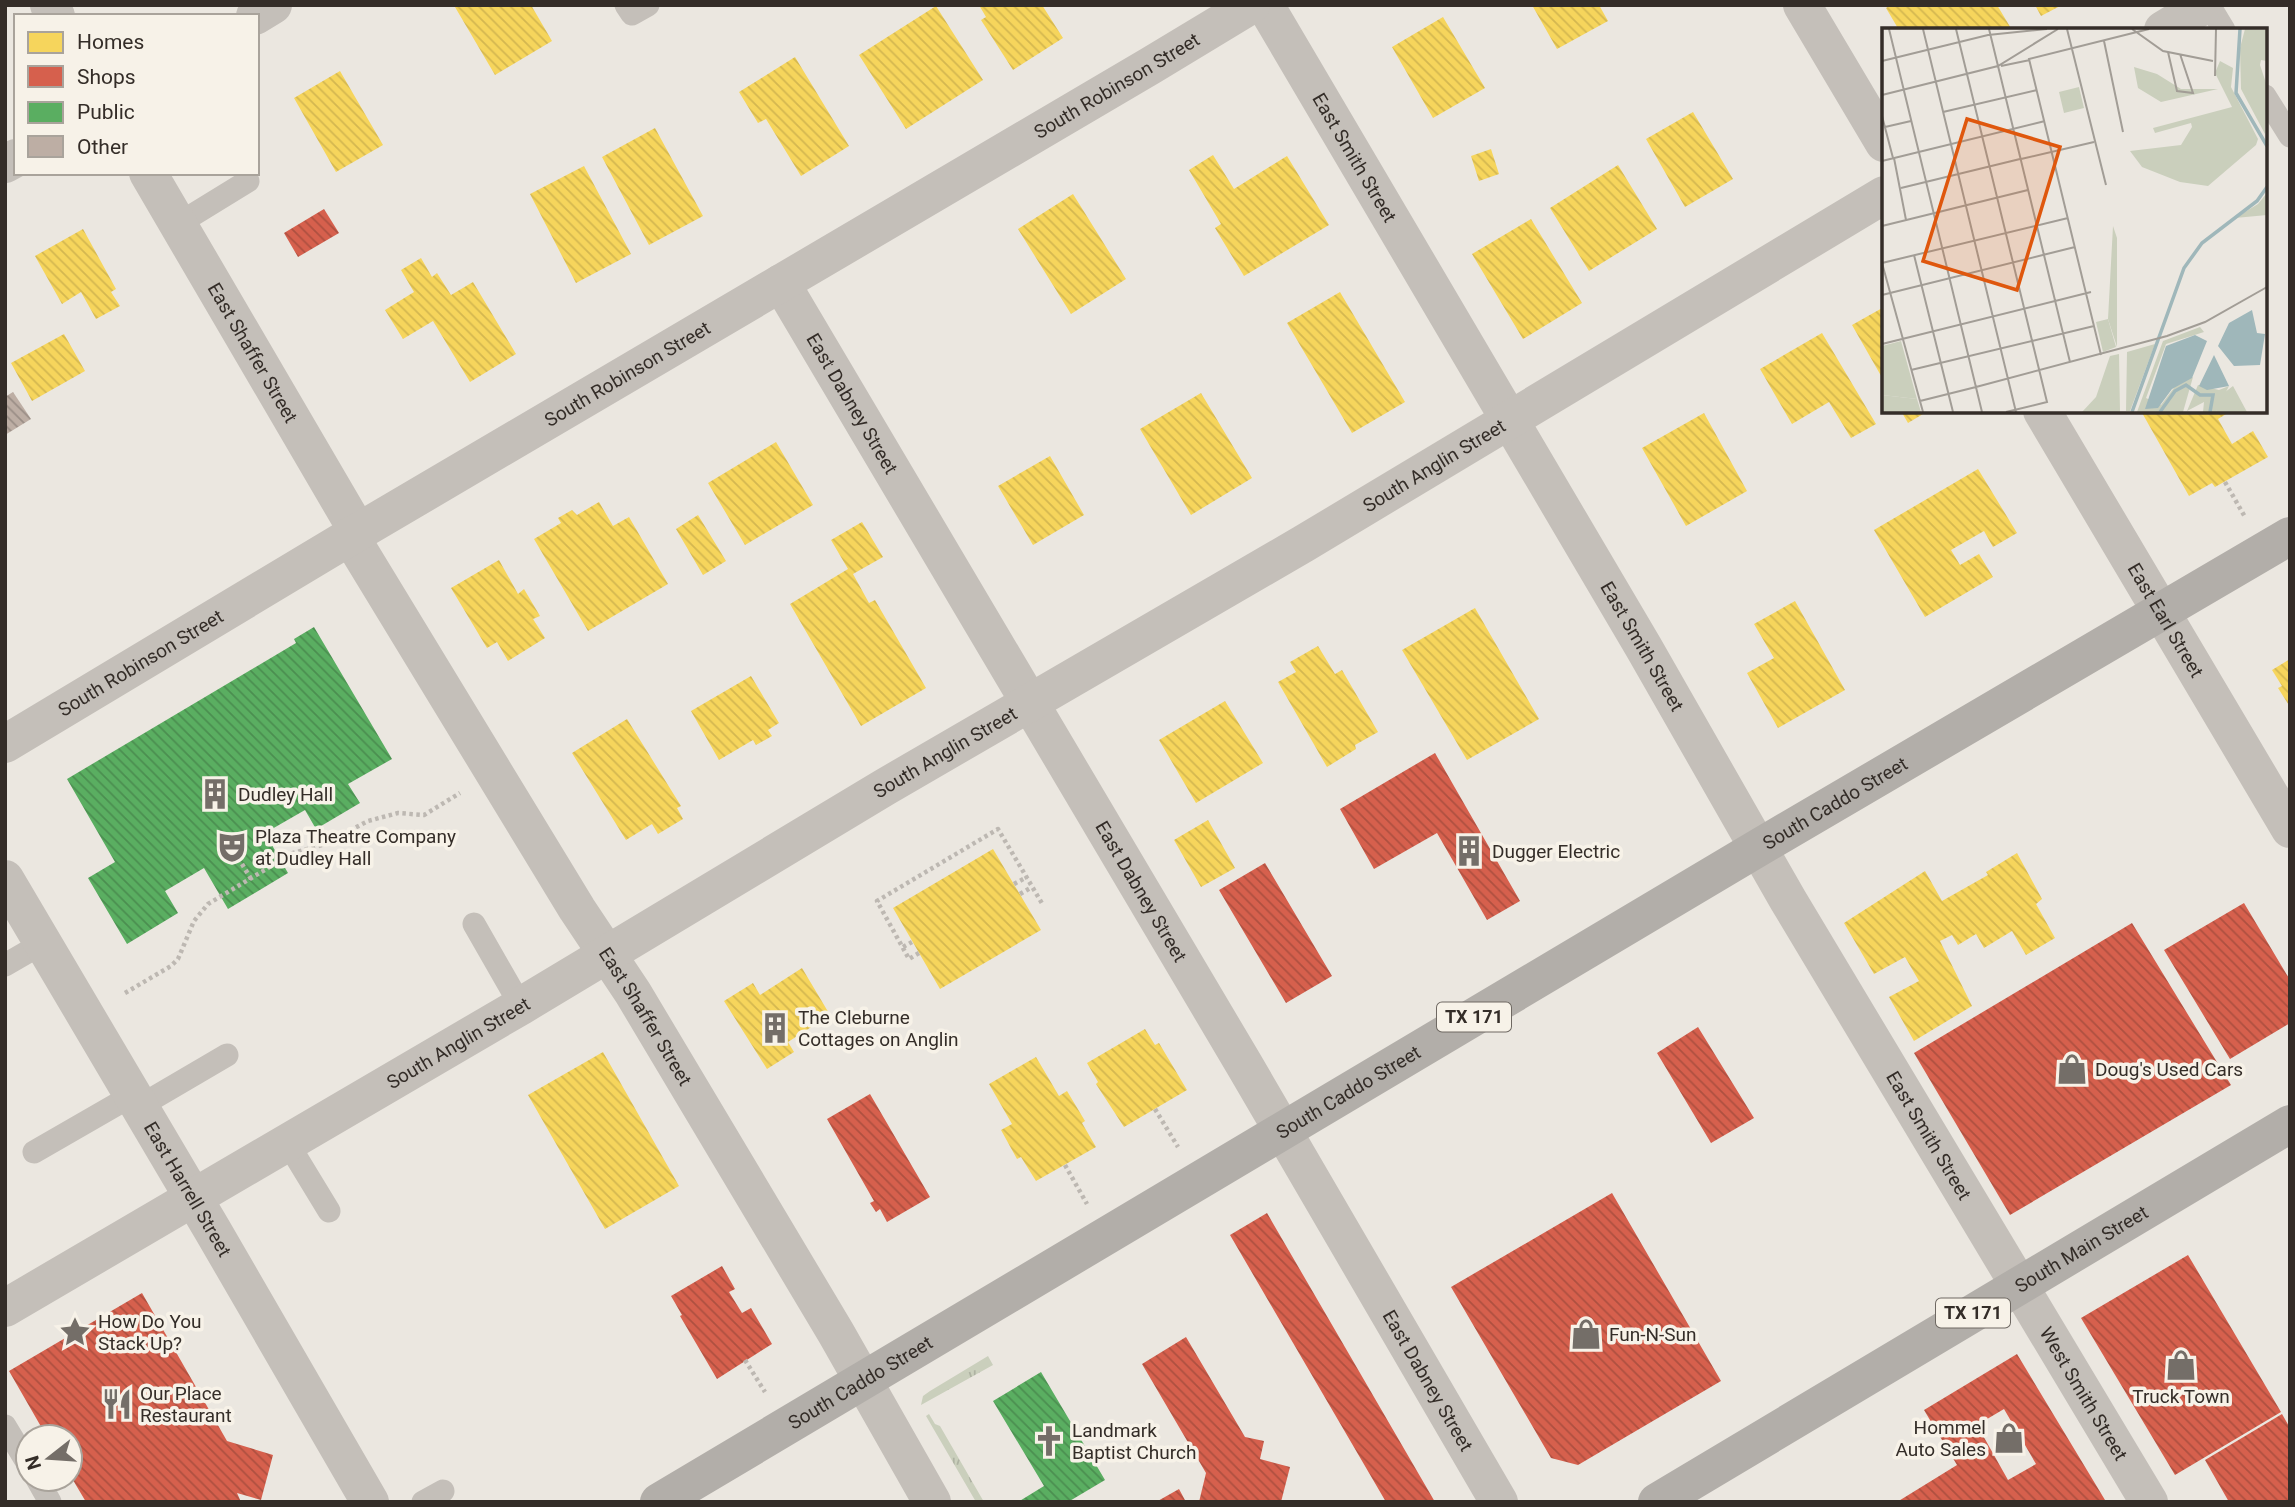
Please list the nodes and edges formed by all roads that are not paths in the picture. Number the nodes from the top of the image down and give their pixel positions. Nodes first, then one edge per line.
1 (1251, 5) edge
2 (1265, 5) edge
3 (1802, 5) edge
4 (2207, 5) edge
5 (2167, 28) edge
6 (2223, 28) edge
7 (2267, 99) edge
8 (2290, 136) edge
9 (1882, 140) edge
10 (149, 175) edge
11 (248, 181) dead end
12 (1882, 196) edge
13 (178, 224) junction
14 (781, 283) junction
15 (2043, 413) edge
16 (1508, 419) junction
17 (354, 534) junction
18 (2290, 536) edge
19 (2161, 611) junction
20 (1030, 703) junction
21 (5, 744) edge
22 (2290, 829) edge
23 (1758, 848) junction
24 (5, 878) edge
25 (474, 924) dead end
26 (43, 943) junction
27 (607, 955) junction
28 (5, 965) edge
29 (521, 1006) junction
30 (227, 1055) dead end
31 (136, 1101) junction
32 (2290, 1125) edge
33 (1282, 1131) junction
34 (287, 1142) junction
35 (34, 1152) dead end
36 (194, 1198) junction
37 (329, 1211) dead end
38 (2019, 1286) junction
39 (5, 1308) edge
40 (862, 1380) junction
41 (370, 1502) edge
42 (659, 1502) edge
43 (932, 1502) edge
44 (1499, 1502) edge
45 (1657, 1502) edge
46 (2149, 1502) edge

1 - 14 street, South Robinson Street
2 - 16 street, East Smith Street
3 - 9 street
4 - 5 street
4 - 6 lane
7 - 8 lane
10 - 13 street, East Shaffer Street
11 - 13 lane
12 - 16 street, South Anglin Street
13 - 17 street, East Shaffer Street
14 - 17 street, South Robinson Street
14 - 20 street, East Dabney Street
15 - 19 street, East Earl Street
16 - 20 street, South Anglin Street
16 - 23 street, East Smith Street
17 - 21 street, South Robinson Street
17 - 27 street, East Shaffer Street
18 - 19 main road, South Caddo Street / TX 171
19 - 22 street, East Earl Street
19 - 23 main road, South Caddo Street / TX 171
20 - 27 street, South Anglin Street
20 - 33 street, East Dabney Street
23 - 33 main road, South Caddo Street / TX 171
23 - 38 street, East Smith Street
24 - 26 street, East Harrell Street
25 - 29 lane
26 - 28 lane
26 - 31 street, East Harrell Street
27 - 29 street, South Anglin Street
27 - 40 street, East Shaffer Street
29 - 34 street, South Anglin Street
30 - 31 lane
31 - 35 lane
31 - 36 street, East Harrell Street
32 - 38 main road, South Main Street / TX 171
33 - 40 main road, South Caddo Street / TX 171
33 - 44 street, East Dabney Street
34 - 36 street, South Anglin Street
34 - 37 lane
36 - 39 street, South Anglin Street
36 - 41 street, East Harrell Street
38 - 45 main road, South Main Street / TX 171
38 - 46 street, West Smith Street
40 - 42 main road, South Caddo Street / TX 171
40 - 43 street, East Shaffer Street

